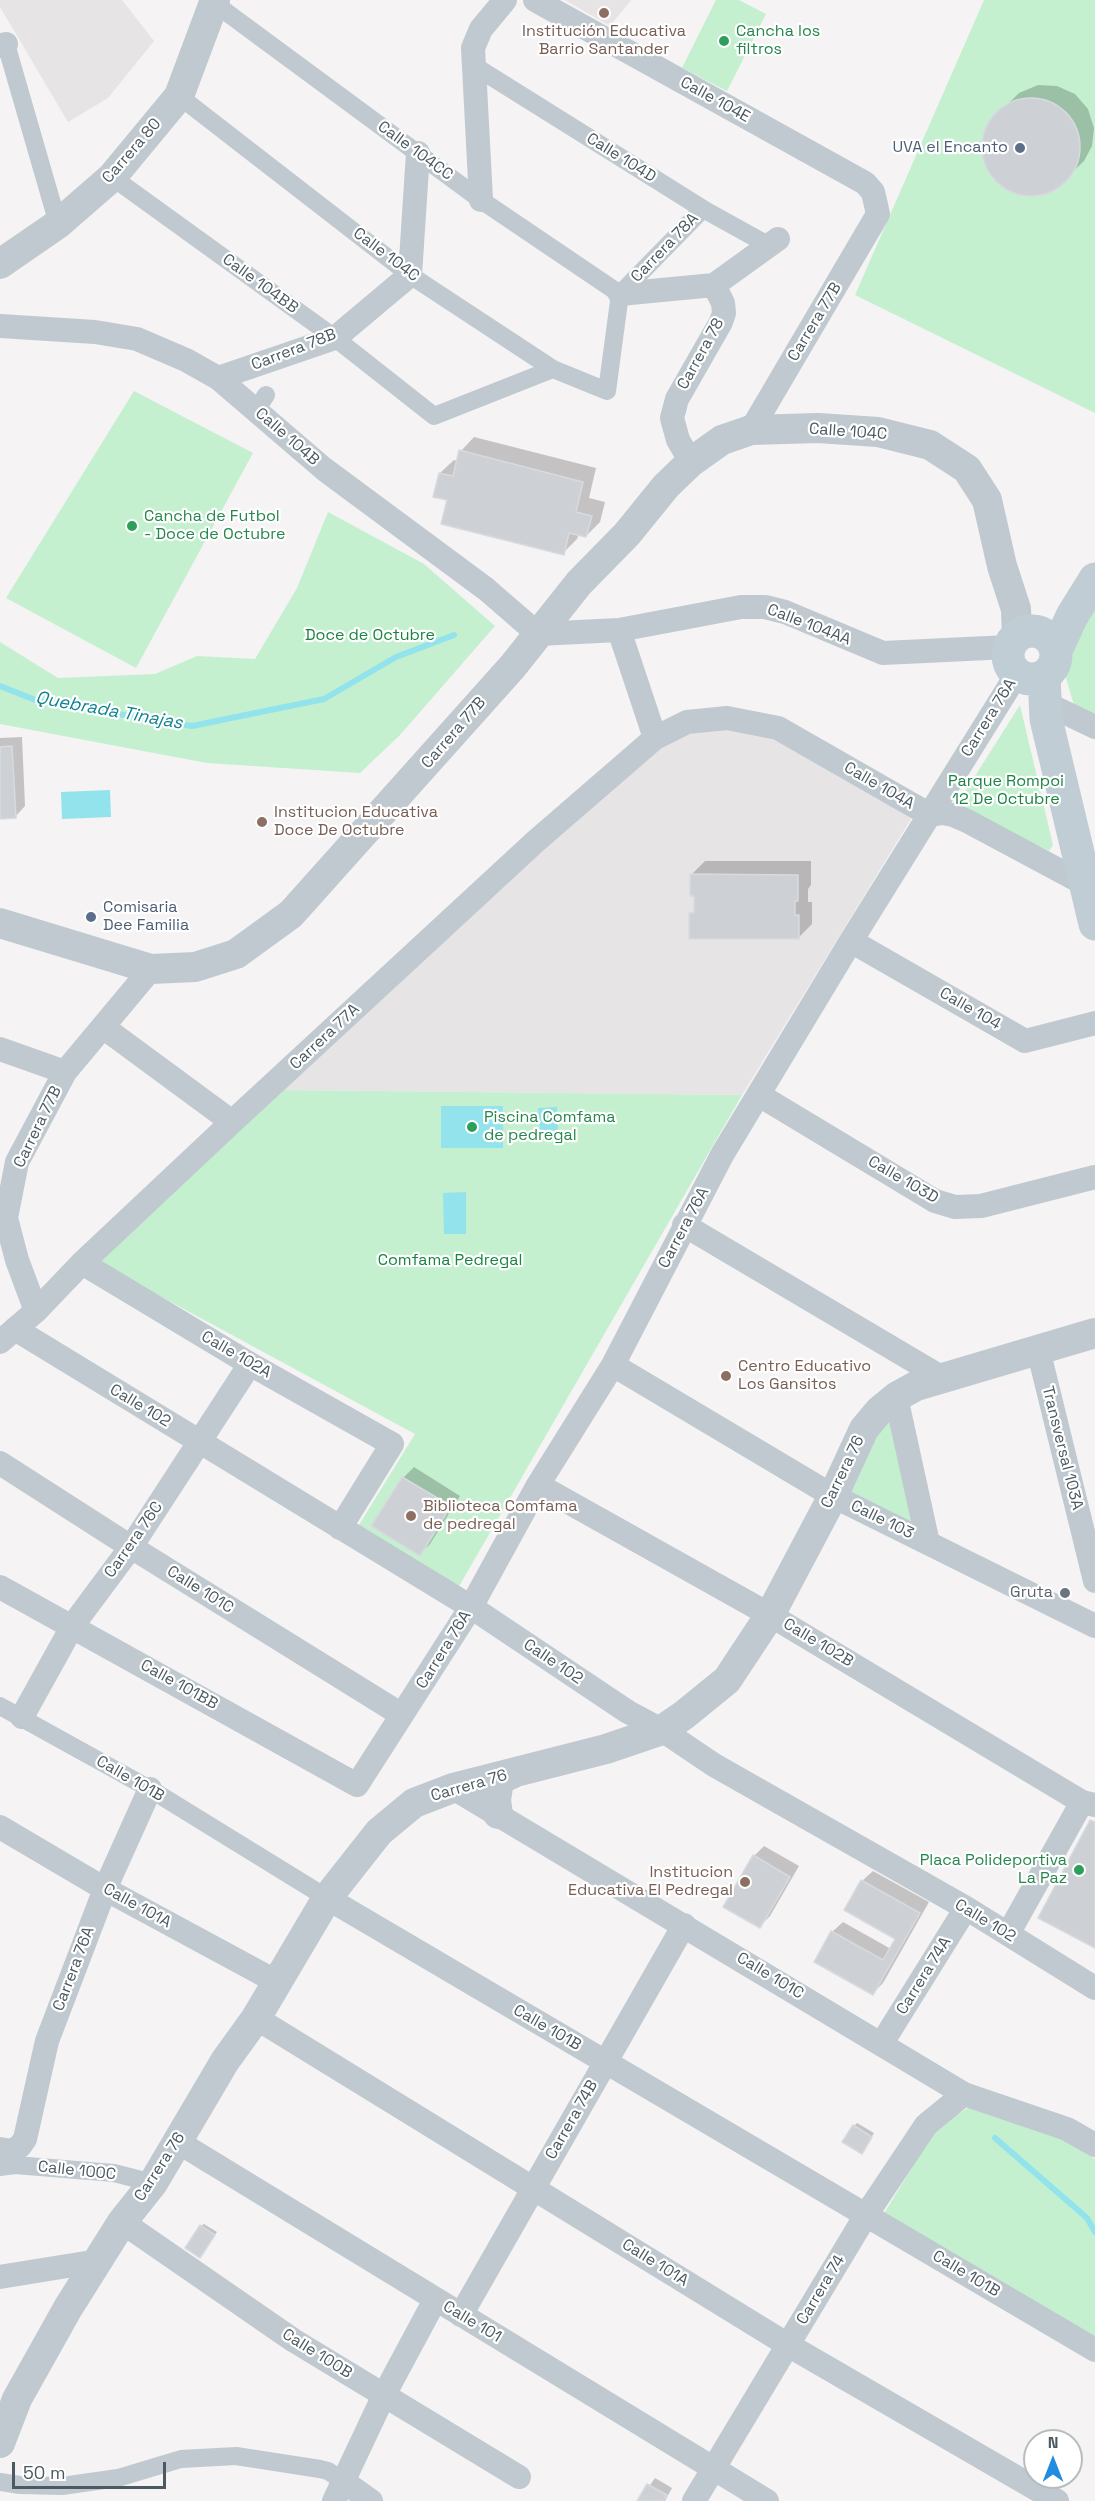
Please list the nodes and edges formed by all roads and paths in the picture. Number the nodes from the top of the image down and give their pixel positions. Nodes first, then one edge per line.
1 (505, 0) edge
2 (535, 0) edge
3 (214, 2) edge
4 (3, 45) edge
5 (476, 67) junction
6 (179, 96) junction
7 (418, 153) junction
8 (112, 177) junction
9 (481, 200) junction
10 (703, 209) junction
11 (878, 214) joint
12 (58, 224) junction
13 (773, 242) joint
14 (0, 264) edge
15 (410, 274) junction
16 (714, 285) junction
17 (620, 294) junction
18 (0, 326) edge
19 (335, 338) junction
20 (553, 369) junction
21 (218, 378) junction
22 (607, 391) joint
23 (751, 430) junction
24 (722, 440) joint
25 (691, 462) junction
26 (1095, 579) edge
27 (618, 630) junction
28 (537, 634) junction
29 (1032, 660) junction
30 (1095, 727) edge
31 (655, 738) junction
32 (930, 815) junction
33 (1076, 844) junction
34 (1050, 867) junction
35 (1090, 887) edge
36 (0, 923) edge
37 (1095, 924) edge
38 (851, 941) junction
39 (151, 969) junction
40 (1095, 1023) edge
41 (103, 1027) junction
42 (0, 1049) edge
43 (65, 1072) junction
44 (759, 1095) junction
45 (232, 1122) junction
46 (8, 1161) edge
47 (1095, 1177) edge
48 (684, 1225) junction
49 (8, 1259) edge
50 (82, 1263) junction
51 (36, 1311) junction
52 (1095, 1333) edge
53 (8, 1336) edge
54 (1038, 1349) junction
55 (250, 1364) junction
56 (613, 1365) junction
57 (941, 1377) junction
58 (896, 1397) junction
59 (200, 1442) junction
60 (0, 1462) edge
61 (538, 1485) junction
62 (833, 1496) junction
63 (340, 1528) junction
64 (928, 1543) junction
65 (131, 1547) junction
66 (1095, 1581) edge
67 (0, 1587) edge
68 (471, 1607) junction
69 (770, 1615) junction
70 (73, 1625) junction
71 (1095, 1626) edge
72 (0, 1706) edge
73 (402, 1715) junction
74 (22, 1718) junction
75 (662, 1730) junction
76 (512, 1774) junction
77 (357, 1785) joint
78 (453, 1788) junction
79 (150, 1789) junction
80 (1088, 1803) edge
81 (498, 1814) junction
82 (0, 1827) edge
83 (105, 1889) junction
84 (327, 1898) junction
85 (966, 1908) junction
86 (684, 1925) junction
87 (1008, 1934) junction
88 (277, 1982) junction
89 (1095, 1988) edge
90 (256, 2018) junction
91 (882, 2043) junction
92 (605, 2062) junction
93 (964, 2094) junction
94 (1067, 2129) junction
95 (1095, 2129) edge
96 (178, 2142) junction
97 (1095, 2145) edge
98 (4, 2156) edge
99 (153, 2183) junction
100 (533, 2188) junction
101 (866, 2215) junction
102 (122, 2222) junction
103 (98, 2261) junction
104 (0, 2277) edge
105 (435, 2300) junction
106 (461, 2315) junction
107 (788, 2345) junction
108 (1095, 2350) edge
109 (8, 2395) edge
110 (384, 2395) junction
111 (0, 2443) edge
112 (713, 2470) junction
113 (519, 2477) dead end
114 (0, 2482) edge
115 (339, 2491) edge
116 (371, 2501) edge
117 (694, 2501) edge
118 (767, 2501) edge
119 (1057, 2501) edge

1 - 5 street
2 - 11 street, Calle 104E
3 - 6 street, Carrera 80
3 - 7 street, Calle 104CC
4 - 12 street
5 - 9 street
5 - 10 street, Calle 104D
6 - 8 street, Carrera 80
6 - 15 street, Calle 104C
7 - 9 street, Calle 104CC
7 - 15 street
8 - 12 street, Carrera 80
8 - 19 street, Calle 104BB
9 - 17 street, Calle 104CC
10 - 13 street, Calle 104D
10 - 17 street, Carrera 78A
11 - 23 street, Carrera 77B
12 - 14 street, Carrera 80
13 - 16 street
15 - 19 street, Carrera 78B
15 - 20 street, Calle 104C
16 - 17 street
16 - 25 street, Carrera 78
17 - 22 street, Carrera 78A
18 - 21 street, Calle 104B
19 - 20 street, Calle 104BB
19 - 21 street, Carrera 78B
20 - 22 street, Calle 104C
21 - 28 street, Calle 104B
23 - 24 street, Calle 104C
23 - 29 street, Calle 104C
24 - 25 street, Carrera 77B
25 - 28 street, Carrera 77B
26 - 29 main road
27 - 28 street, Calle 104AA
27 - 29 street, Calle 104AA
27 - 31 street
28 - 39 street, Carrera 77B
29 - 30 street
29 - 32 street, Carrera 76A
29 - 33 main road
31 - 32 street, Calle 104A
31 - 45 street, Carrera 77A
32 - 34 street, Calle 104A
32 - 38 street, Carrera 76A
33 - 34 street
33 - 35 main road
34 - 35 street, Calle 104A
35 - 37 main road
36 - 39 street, Carrera 77B
38 - 40 street, Calle 104
38 - 44 street, Carrera 76A
39 - 41 street, Carrera 77B
41 - 43 street, Carrera 77B
41 - 45 street
42 - 43 street
43 - 46 street, Carrera 77B
44 - 47 street, Calle 103D
44 - 48 street, Carrera 76A
45 - 50 street, Carrera 77A
46 - 49 street, Carrera 77B
48 - 56 street, Carrera 76A
48 - 57 street
49 - 51 street, Carrera 77B
50 - 51 street, Carrera 77A
50 - 55 street, Calle 102A
51 - 53 street, Carrera 77A
52 - 54 street, Carrera 76
53 - 59 street, Calle 102
54 - 57 street, Carrera 76
54 - 66 street, Transversal 103A
55 - 59 street, Carrera 76C
55 - 63 street, Calle 102A
56 - 61 street, Carrera 76A
56 - 62 street, Calle 103
57 - 58 street, Carrera 76
58 - 62 street, Carrera 76
58 - 64 street
59 - 63 street, Calle 102
59 - 65 street, Carrera 76C
60 - 65 street, Calle 101C
61 - 68 street, Carrera 76A
61 - 69 street, Calle 102B
62 - 64 street, Calle 103
62 - 69 street, Carrera 76
63 - 68 street, Calle 102
64 - 71 street, Calle 103
65 - 70 street, Carrera 76C
65 - 73 street, Calle 101C
67 - 70 street, Calle 101BB
68 - 73 street, Carrera 76A
68 - 75 street, Calle 102
69 - 75 street, Carrera 76
69 - 80 street, Calle 102B
70 - 74 street, Carrera 76C
70 - 77 street, Calle 101BB
72 - 74 street, Calle 101B
73 - 77 street, Carrera 76A
74 - 79 street, Calle 101B
75 - 76 street, Carrera 76
75 - 85 street, Calle 102
76 - 78 street, Carrera 76
76 - 81 street
78 - 81 street, Calle 101C
78 - 84 street, Carrera 76
79 - 83 street, Carrera 76A
79 - 84 street, Calle 101B
80 - 87 street
81 - 86 street, Calle 101C
82 - 83 street, Calle 101A
83 - 88 street, Calle 101A
83 - 98 street, Carrera 76A
84 - 88 street, Carrera 76
84 - 92 street, Calle 101B
85 - 87 street, Calle 102
85 - 91 street, Carrera 74A
86 - 91 street, Calle 101C
86 - 92 street, Carrera 74B
87 - 89 street, Calle 102
88 - 90 street, Carrera 76
90 - 96 street, Carrera 76
90 - 100 street, Calle 101A
91 - 93 street, Calle 101C
92 - 100 street, Carrera 74B
92 - 101 street, Calle 101B
93 - 94 street, Calle 101C
93 - 101 street, Carrera 74
94 - 95 street
94 - 97 street, Calle 101C
96 - 99 street, Carrera 76
96 - 105 street, Calle 101
98 - 99 street, Calle 100C
99 - 102 street, Carrera 76
100 - 106 street, Carrera 74B
100 - 107 street, Calle 101A
101 - 107 street, Carrera 74
101 - 108 street, Calle 101B
102 - 103 street, Carrera 76
102 - 110 street, Calle 100B
103 - 104 street
103 - 109 street, Carrera 76
105 - 106 street, Calle 101
105 - 110 street
106 - 112 street, Calle 101
107 - 112 street, Carrera 74
107 - 119 street, Calle 101A
109 - 111 street, Carrera 76
110 - 113 street, Calle 100B
110 - 115 street
112 - 117 street, Carrera 74
112 - 118 street, Calle 101
114 - 115 street
115 - 116 street

